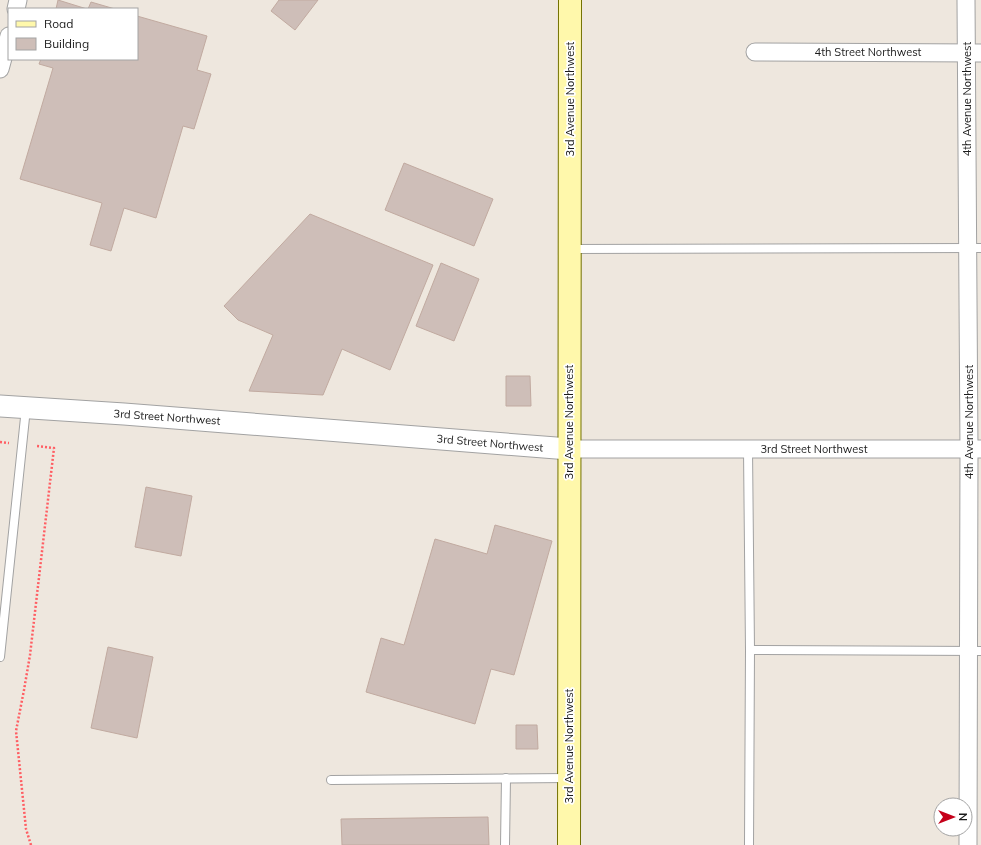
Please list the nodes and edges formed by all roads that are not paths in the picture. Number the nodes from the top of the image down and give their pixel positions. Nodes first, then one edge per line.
1 (570, 0) edge
2 (966, 0) edge
3 (8, 40) edge
4 (755, 52) dead end
5 (974, 53) edge
6 (0, 69) edge
7 (975, 248) edge
8 (570, 249) junction
9 (0, 406) edge
10 (26, 408) junction
11 (569, 449) junction
12 (748, 449) junction
13 (975, 449) edge
14 (750, 650) junction
15 (975, 651) edge
16 (0, 657) edge
17 (506, 778) junction
18 (569, 778) junction
19 (331, 780) dead end
20 (505, 845) edge
21 (569, 845) edge
22 (749, 845) edge
23 (968, 845) edge

1 - 8 main road, 3rd Avenue Northwest
2 - 5 street, 4th Avenue Northwest
3 - 6 street
4 - 5 street, 4th Street Northwest
5 - 7 street, 4th Avenue Northwest
7 - 8 lane
7 - 13 street, 4th Avenue Northwest
8 - 11 main road, 3rd Avenue Northwest
9 - 10 street, 3rd Street Northwest
10 - 11 street, 3rd Street Northwest
10 - 16 lane
11 - 12 street, 3rd Street Northwest
11 - 18 main road, 3rd Avenue Northwest
12 - 13 street, 3rd Street Northwest
12 - 14 lane
13 - 15 street, 4th Avenue Northwest
14 - 15 lane
14 - 22 lane
15 - 23 street, 4th Avenue Northwest
17 - 18 lane
17 - 19 lane
17 - 20 lane
18 - 21 main road, 3rd Avenue Northwest

